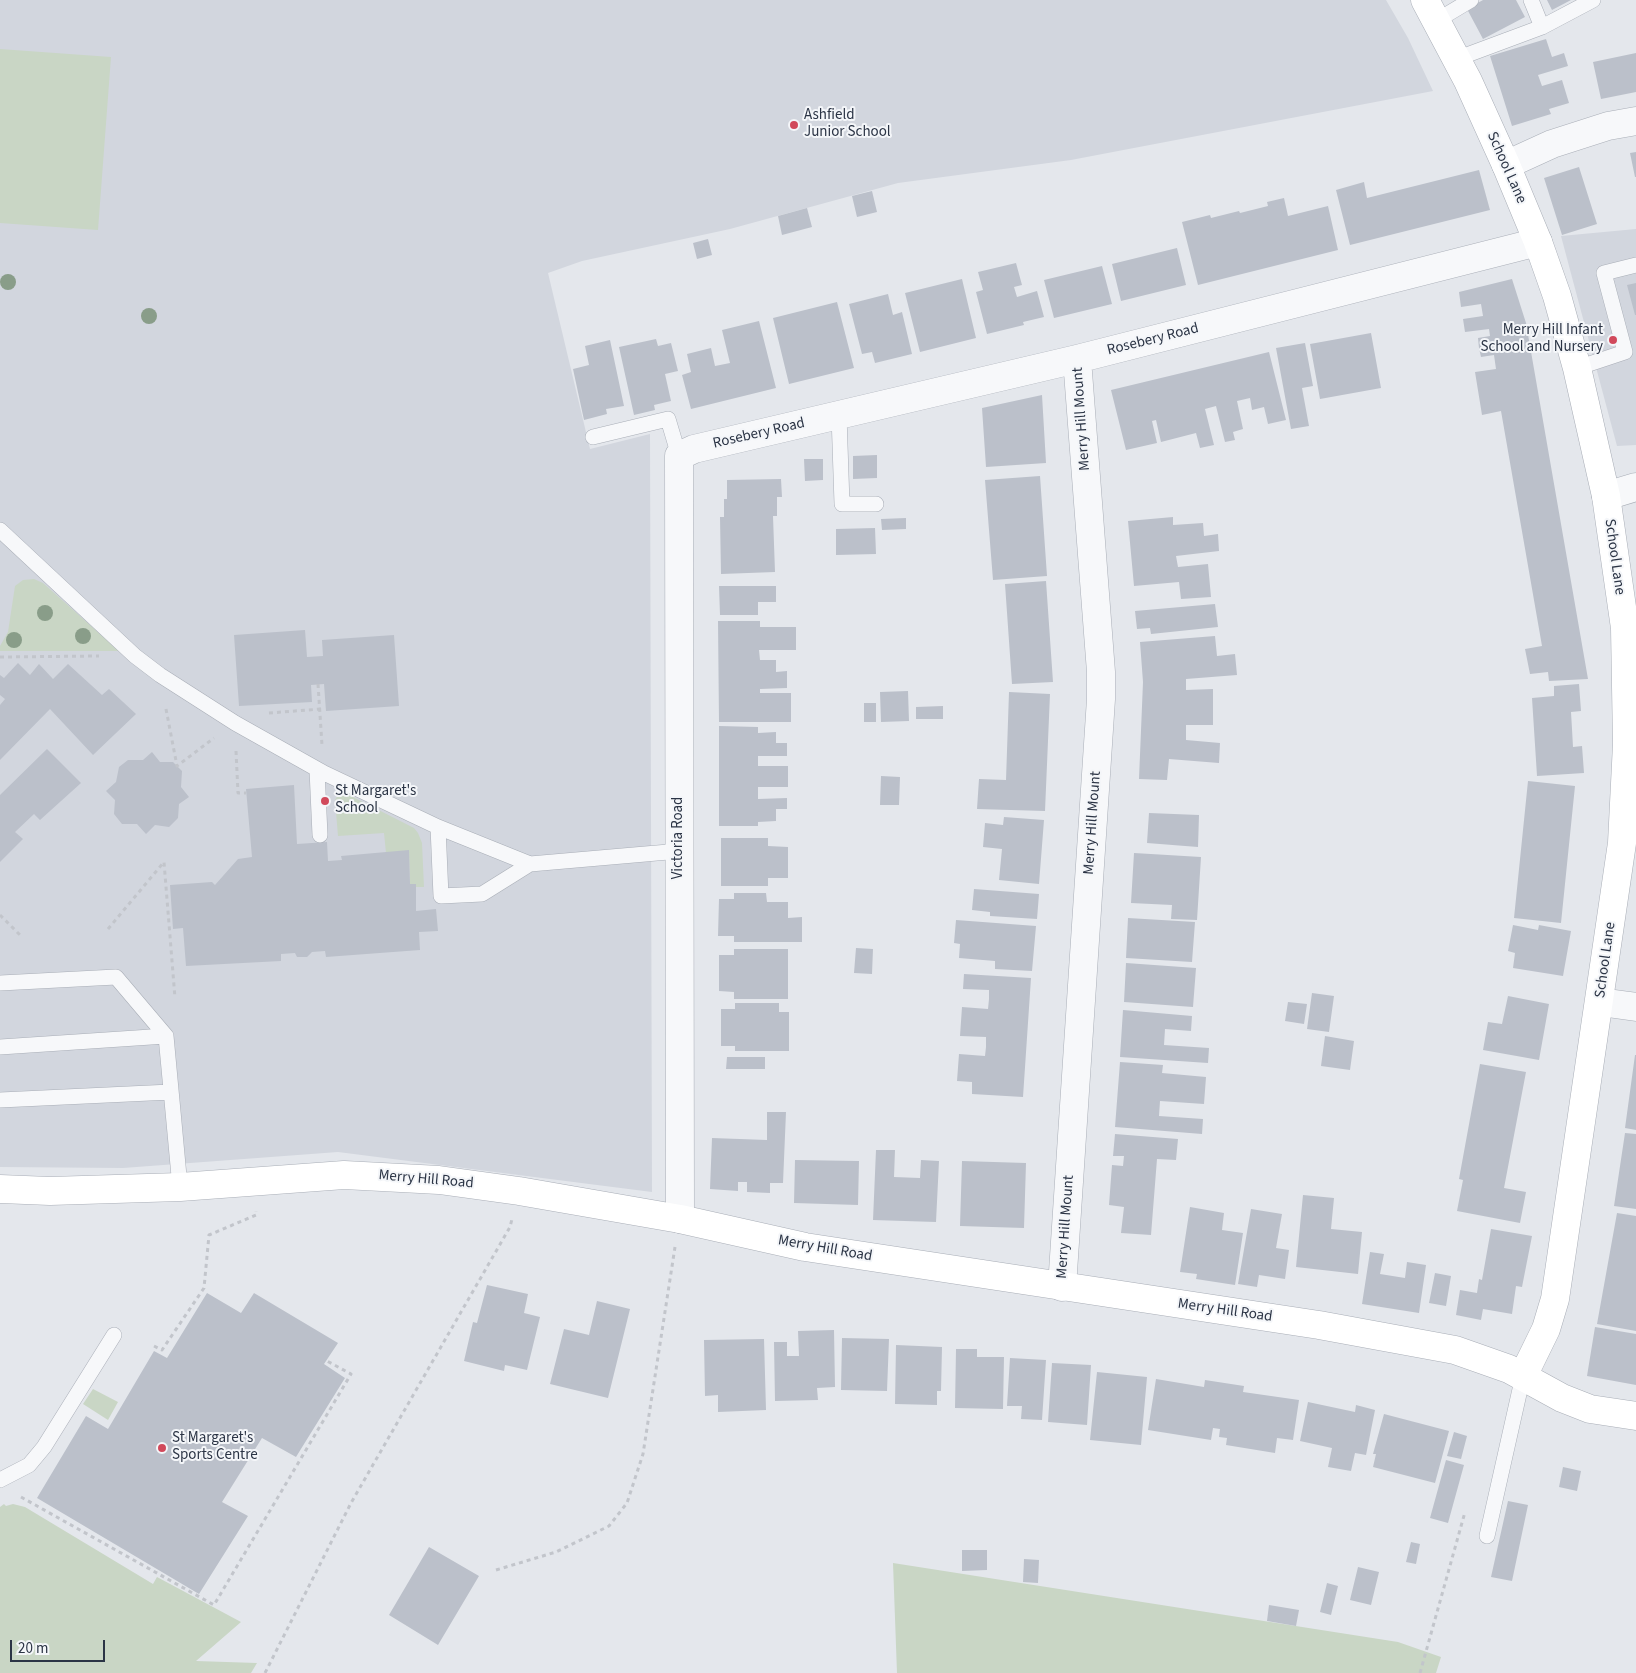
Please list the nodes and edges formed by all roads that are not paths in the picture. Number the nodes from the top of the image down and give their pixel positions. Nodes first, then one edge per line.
1 (1471, 0) edge
2 (1531, 0) edge
3 (1592, 0) edge
4 (1430, 10) edge
5 (1542, 26) junction
6 (1456, 59) junction
7 (1636, 121) edge
8 (1506, 165) junction
9 (1538, 242) junction
10 (1636, 265) edge
11 (1077, 360) junction
12 (1577, 368) junction
13 (839, 415) junction
14 (593, 437) dead end
15 (679, 456) junction
16 (1636, 487) edge
17 (1606, 496) junction
18 (876, 504) dead end
19 (0, 530) edge
20 (320, 772) junction
21 (438, 827) junction
22 (320, 835) dead end
23 (680, 851) junction
24 (530, 864) junction
25 (0, 983) edge
26 (1600, 1002) junction
27 (1636, 1007) edge
28 (166, 1036) junction
29 (0, 1047) edge
30 (171, 1092) junction
31 (0, 1100) edge
32 (180, 1187) junction
33 (0, 1189) edge
34 (680, 1219) junction
35 (1062, 1287) junction
36 (114, 1335) dead end
37 (1523, 1376) junction
38 (1636, 1416) edge
39 (0, 1480) edge
40 (1487, 1536) dead end

1 - 4 lane
2 - 5 lane
3 - 5 lane
4 - 6 street, School Lane
5 - 6 lane
6 - 8 street, School Lane
7 - 8 street
8 - 9 street, School Lane
9 - 11 street, Rosebery Road
9 - 12 street, School Lane
10 - 12 lane
11 - 13 street, Rosebery Road
11 - 35 street, Merry Hill Mount
12 - 17 street, School Lane
13 - 15 street, Rosebery Road
13 - 18 lane
14 - 15 lane
15 - 23 street, Victoria Road
16 - 17 street
17 - 26 street, School Lane
19 - 20 lane
20 - 21 lane
20 - 22 lane
21 - 24 lane
21 - 24 lane
23 - 24 lane
23 - 34 street, Victoria Road
25 - 28 lane
26 - 27 street
26 - 37 street, School Lane
28 - 29 lane
28 - 30 lane
30 - 31 lane
30 - 32 lane
32 - 33 street, Merry Hill Road
32 - 34 street, Merry Hill Road
34 - 35 street, Merry Hill Road
35 - 37 street, Merry Hill Road
36 - 39 lane
37 - 38 street, Merry Hill Road
37 - 40 lane

